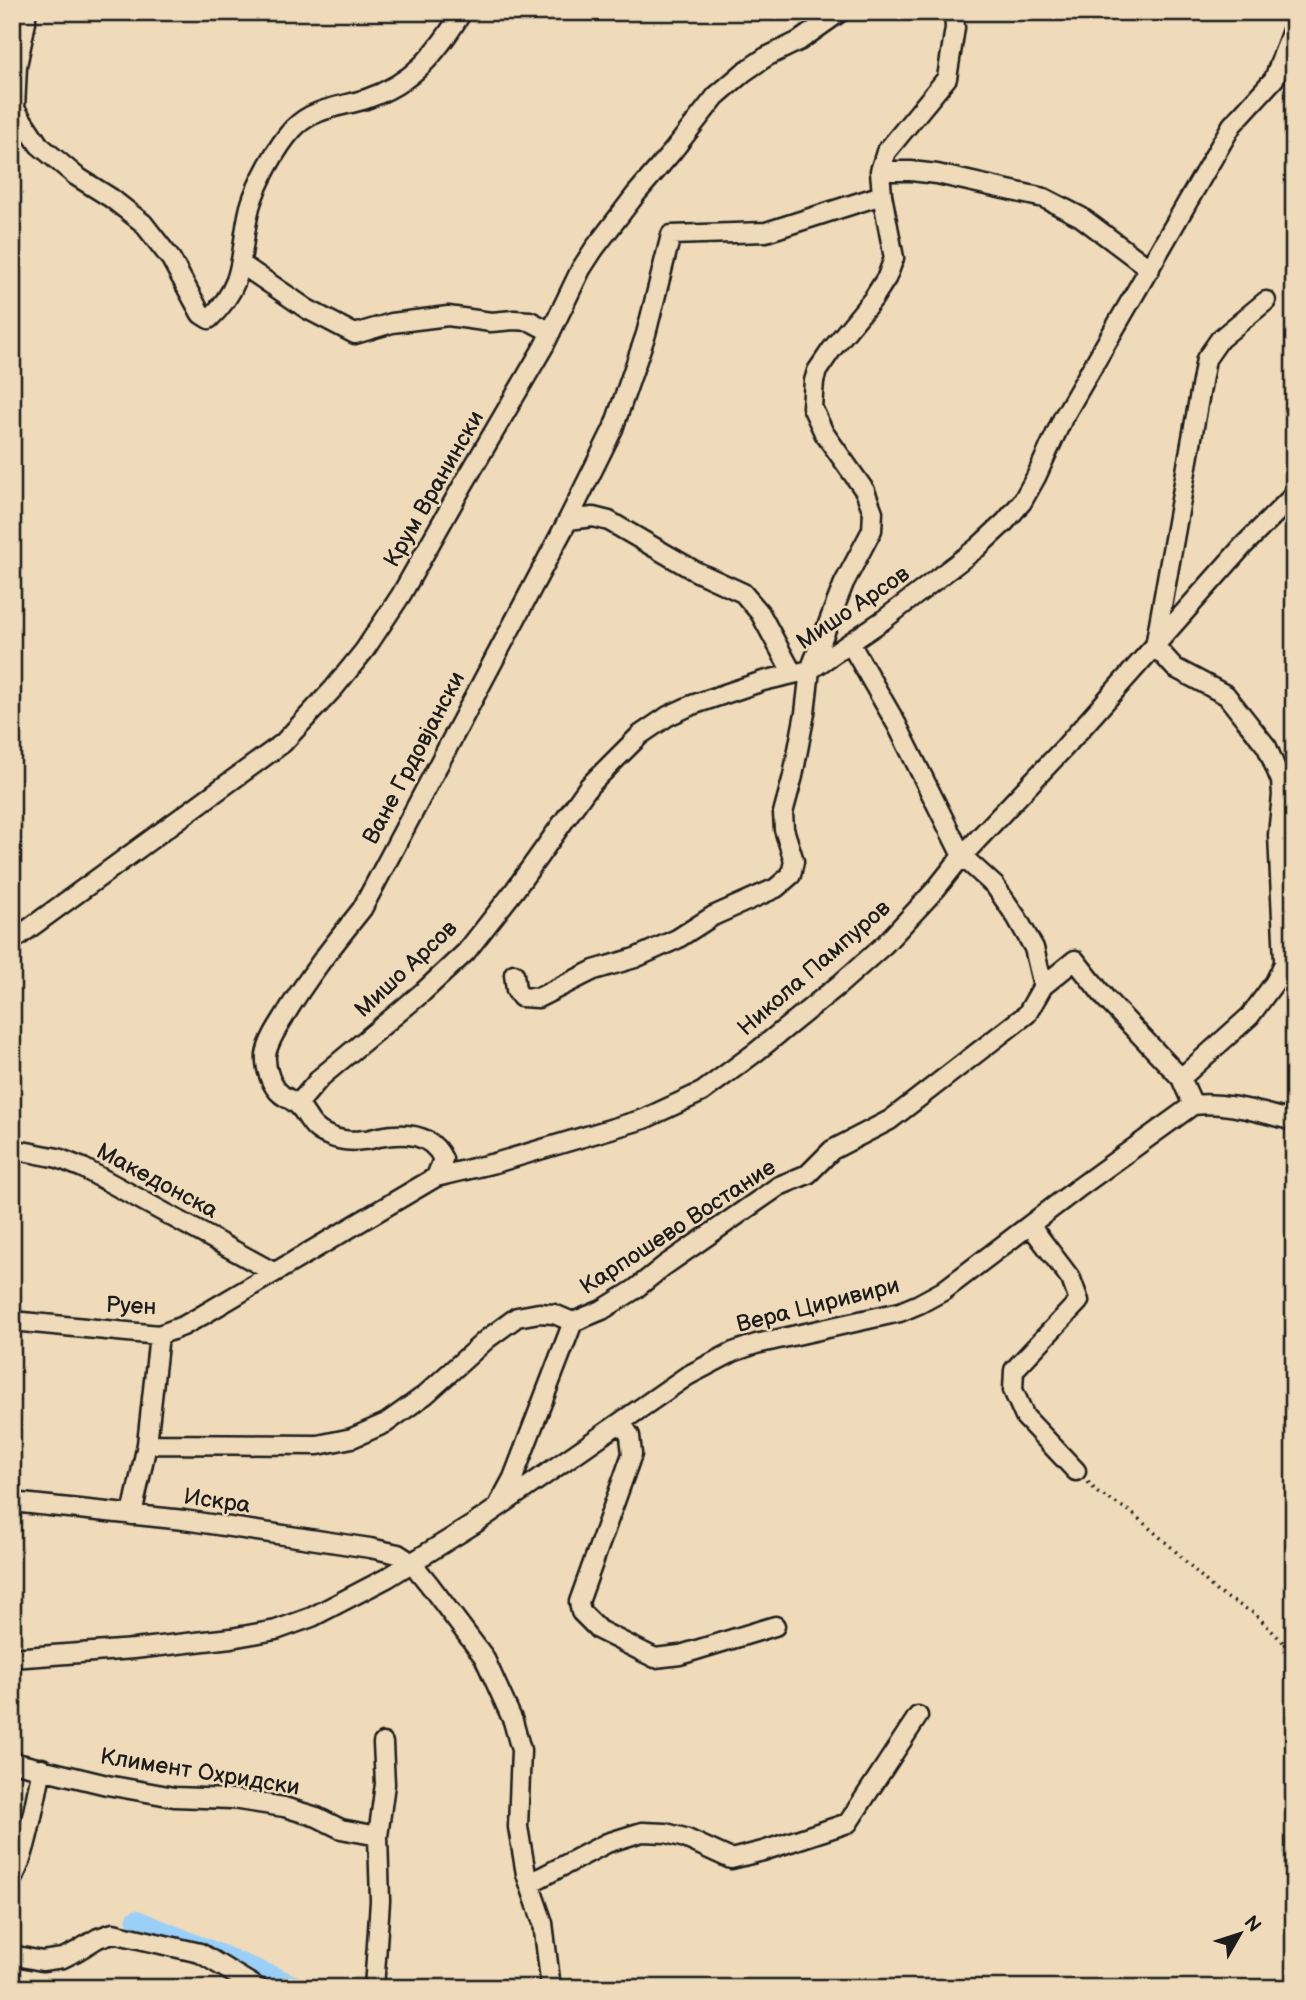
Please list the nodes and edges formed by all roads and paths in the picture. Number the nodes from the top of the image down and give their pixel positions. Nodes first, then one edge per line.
1 (26, 12) edge
2 (462, 12) edge
3 (840, 12) edge
4 (954, 12) edge
5 (1294, 25) edge
6 (880, 171) junction
7 (882, 195) junction
8 (241, 264) junction
9 (1150, 269) junction
10 (1266, 301) dead end
11 (551, 332) junction
12 (1294, 495) edge
13 (568, 520) junction
14 (850, 643) junction
15 (1155, 646) junction
16 (802, 672) junction
17 (1288, 799) edge
18 (962, 856) junction
19 (12, 941) edge
20 (1294, 943) edge
21 (1285, 962) junction
22 (514, 974) dead end
23 (1043, 986) junction
24 (1181, 1078) junction
25 (298, 1104) junction
26 (1193, 1105) junction
27 (1294, 1121) edge
28 (12, 1149) edge
29 (436, 1177) junction
30 (1030, 1225) junction
31 (273, 1272) junction
32 (12, 1321) edge
33 (573, 1322) junction
34 (159, 1335) junction
35 (621, 1422) junction
36 (148, 1444) junction
37 (1076, 1471) joint
38 (12, 1502) edge
39 (497, 1507) junction
40 (132, 1515) junction
41 (412, 1563) junction
42 (775, 1626) dead end
43 (1294, 1653) edge
44 (12, 1658) edge
45 (918, 1716) dead end
46 (383, 1743) dead end
47 (12, 1762) edge
48 (41, 1768) junction
49 (378, 1836) junction
50 (12, 1879) edge
51 (530, 1883) junction
52 (12, 1955) edge
53 (258, 1988) edge
54 (374, 1988) edge
55 (551, 1988) edge

1 - 8 street
2 - 8 street
3 - 11 street, Крум Вранински
4 - 6 street
5 - 9 street, Мишо Арсов
6 - 7 street
6 - 9 street
7 - 13 street, Ване Грдовјански
7 - 16 street
8 - 11 street
9 - 14 street, Мишо Арсов
10 - 15 street
11 - 19 street, Крум Вранински
12 - 15 street, Никола Пампуров
13 - 16 street
13 - 25 street, Ване Грдовјански
14 - 16 street, Мишо Арсов
14 - 18 street
15 - 17 street
15 - 18 street, Никола Пампуров
16 - 22 street
16 - 25 street, Мишо Арсов
17 - 21 street
18 - 23 street
18 - 29 street, Никола Пампуров
20 - 21 street
21 - 24 street
23 - 24 street, Карпошево Востание
23 - 33 street, Карпошево Востание
24 - 26 street
25 - 29 street, Ване Грдовјански
26 - 27 street
26 - 30 street, Вера Циривири
28 - 31 street, Македонска
29 - 31 street, Никола Пампуров
30 - 35 street, Вера Циривири
30 - 37 street
31 - 34 street, Руен
32 - 34 street, Руен
33 - 36 street, Карпошево Востание
33 - 39 street
34 - 36 street
35 - 39 street, Вера Циривири
35 - 42 street
36 - 40 street
37 - 43 path
38 - 40 street, Искра
39 - 41 street, Вера Циривири
40 - 41 street, Искра
41 - 44 street, Вера Циривири
41 - 51 street
45 - 51 street
46 - 49 street
47 - 48 street, Климент Охридски
48 - 49 street, Климент Охридски
48 - 50 street
49 - 54 street
51 - 55 street
52 - 53 street

